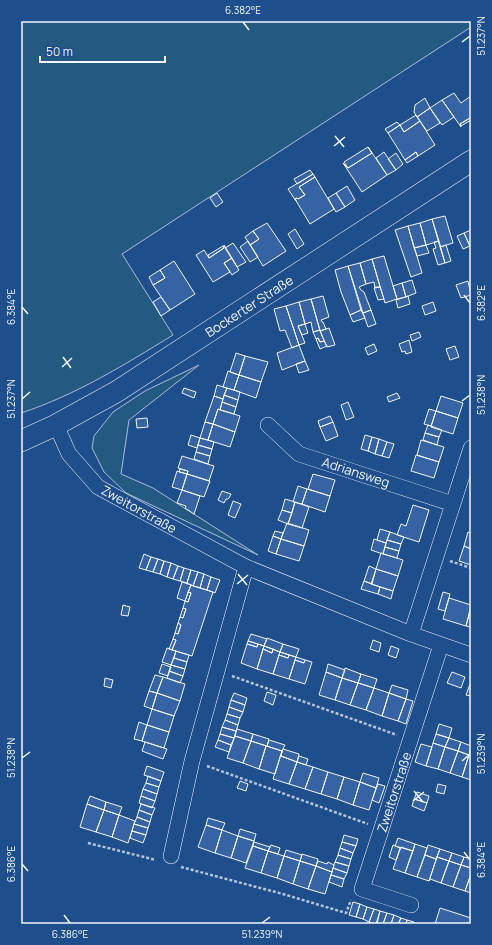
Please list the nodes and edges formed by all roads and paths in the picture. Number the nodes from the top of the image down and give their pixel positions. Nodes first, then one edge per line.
1 (471, 161) edge
2 (56, 425) junction
3 (268, 425) dead end
4 (21, 441) edge
5 (471, 448) edge
6 (453, 504) junction
7 (436, 557) junction
8 (246, 567) junction
9 (471, 568) edge
10 (411, 634) junction
11 (441, 645) junction
12 (471, 655) edge
13 (216, 670) junction
14 (411, 740) junction
15 (192, 761) junction
16 (382, 828) junction
17 (88, 843) dead end
18 (170, 860) junction
19 (362, 889) junction
20 (412, 905) dead end

1 - 2 street, Bockerter Straße
2 - 4 street, Bockerter Straße
2 - 8 street, Zweitorstraße
3 - 6 street, Adriansweg
5 - 6 street
6 - 7 street
7 - 9 path
7 - 10 street
8 - 10 street, Zweitorstraße
8 - 13 street
10 - 11 street, Zweitorstraße
11 - 12 street, Zweitorstraße
11 - 14 street, Zweitorstraße
13 - 14 path
13 - 15 street
14 - 16 street, Zweitorstraße
15 - 16 path
15 - 18 street
16 - 19 street, Zweitorstraße
17 - 18 path
18 - 19 path
19 - 20 street

